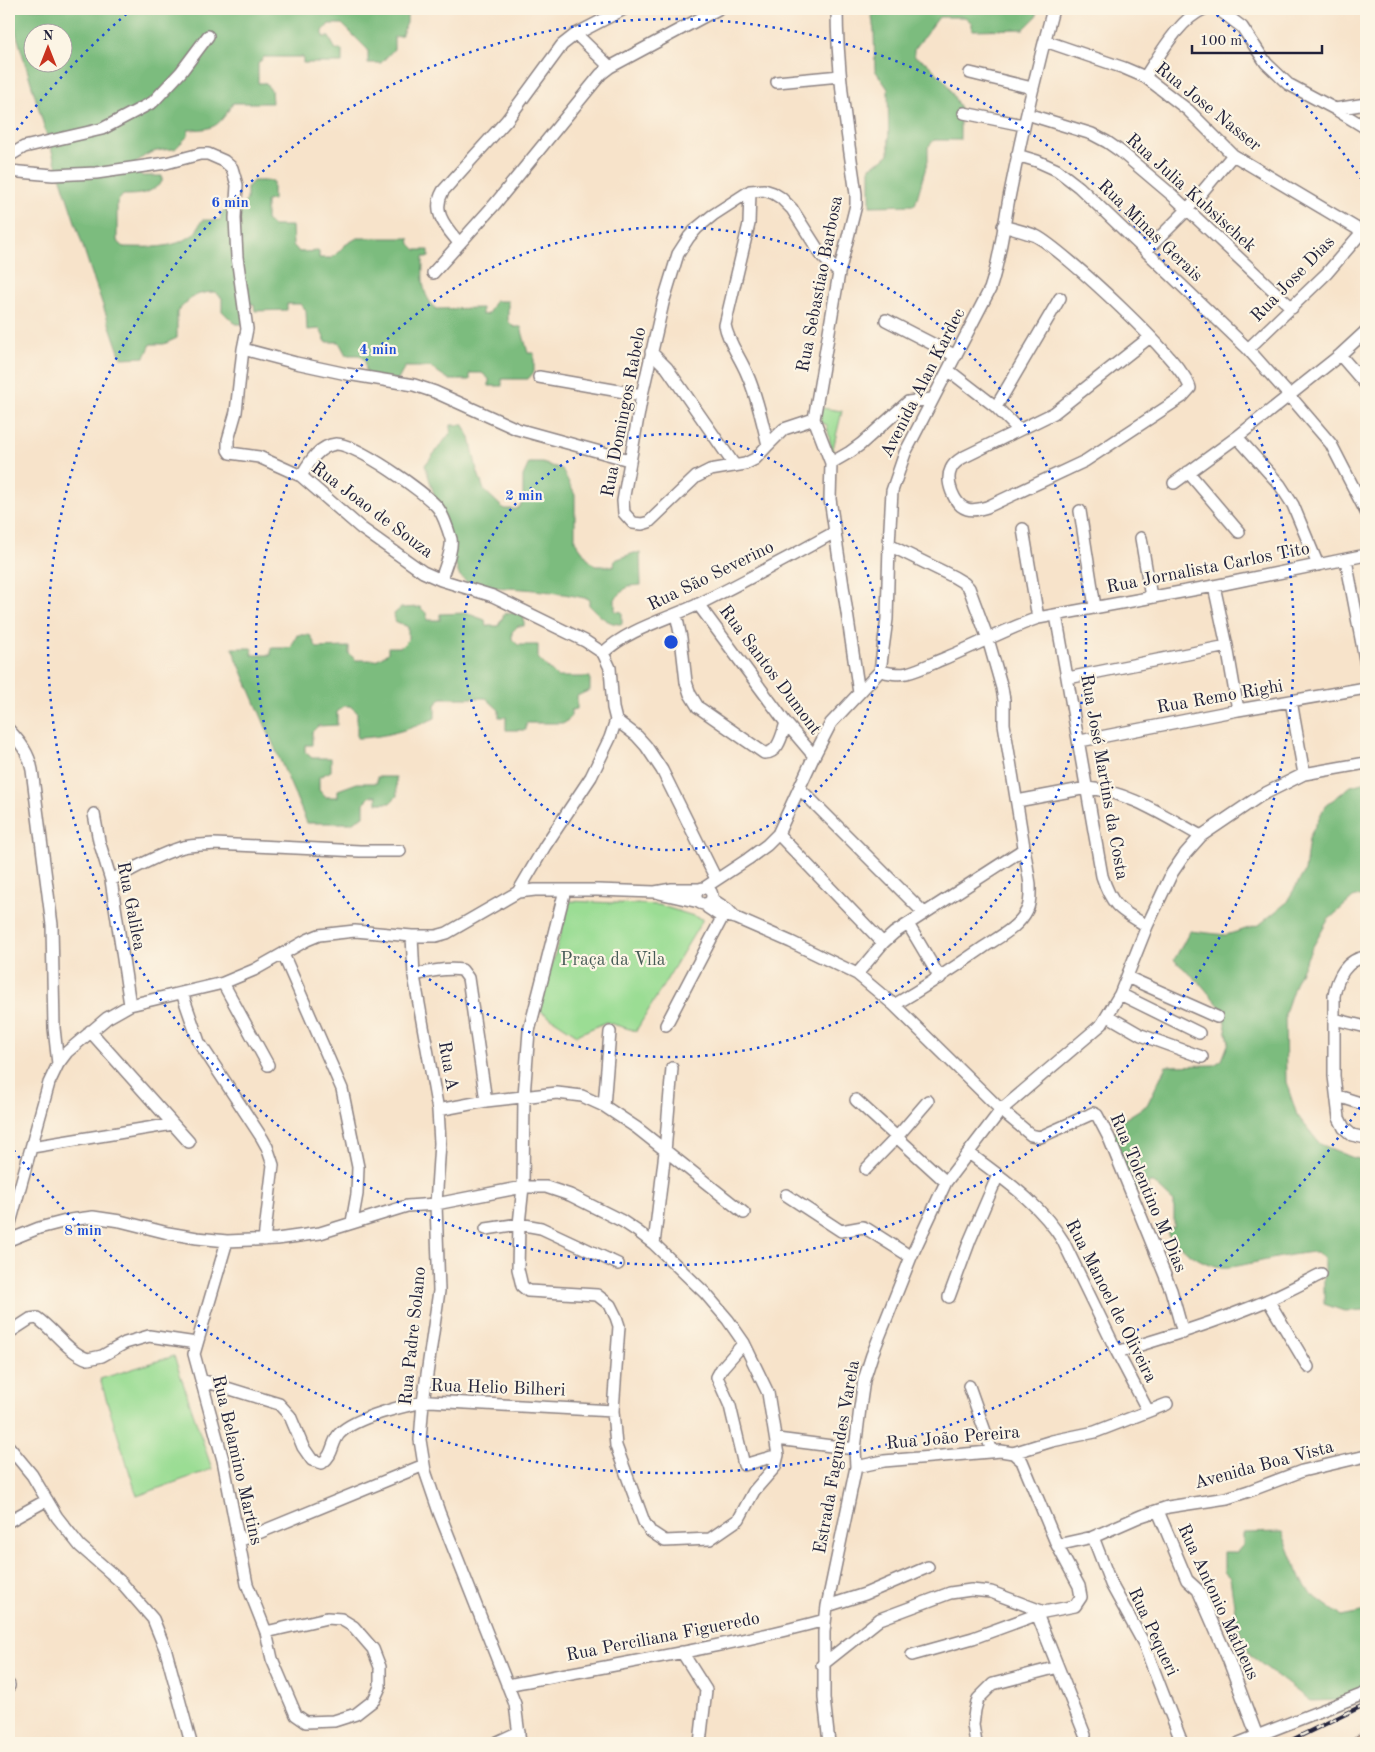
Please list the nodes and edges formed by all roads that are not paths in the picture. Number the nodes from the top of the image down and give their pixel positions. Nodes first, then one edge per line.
1 (624, 9) edge
2 (718, 9) edge
3 (837, 9) edge
4 (1053, 9) edge
5 (1197, 10) edge
6 (1220, 10) edge
7 (576, 34) junction
8 (208, 36) dead end
9 (1045, 41) junction
10 (610, 67) junction
11 (970, 73) dead end
12 (840, 76) junction
13 (1145, 77) junction
14 (777, 82) dead end
15 (1032, 88) junction
16 (1366, 104) edge
17 (1335, 109) junction
18 (964, 113) dead end
19 (1027, 114) junction
20 (1023, 125) junction
21 (1366, 128) edge
22 (1017, 155) junction
23 (1233, 155) junction
24 (9, 156) edge
25 (9, 171) edge
26 (754, 190) junction
27 (1187, 210) junction
28 (1003, 226) junction
29 (1364, 233) edge
30 (459, 243) junction
31 (1146, 252) junction
32 (433, 273) dead end
33 (839, 273) junction
34 (1060, 298) dead end
35 (1292, 308) junction
36 (886, 320) dead end
37 (1366, 331) edge
38 (1150, 337) junction
39 (243, 349) junction
40 (1248, 349) junction
41 (651, 352) junction
42 (1340, 355) junction
43 (956, 356) junction
44 (948, 370) junction
45 (539, 377) dead end
46 (1366, 385) edge
47 (642, 395) junction
48 (1289, 395) junction
49 (932, 400) junction
50 (996, 407) junction
51 (814, 419) junction
52 (1019, 430) junction
53 (1237, 436) junction
54 (768, 445) junction
55 (629, 460) junction
56 (831, 463) junction
57 (735, 466) junction
58 (1188, 472) junction
59 (301, 476) junction
60 (1174, 483) dead end
61 (1080, 512) dead end
62 (1366, 512) edge
63 (1023, 529) dead end
64 (835, 532) junction
65 (1239, 532) dead end
66 (1142, 538) dead end
67 (889, 545) junction
68 (1366, 555) edge
69 (1346, 560) junction
70 (1318, 565) junction
71 (441, 580) junction
72 (1214, 586) junction
73 (1151, 597) junction
74 (698, 604) junction
75 (1095, 608) junction
76 (676, 614) junction
77 (1056, 615) junction
78 (1038, 618) junction
79 (1363, 623) edge
80 (988, 639) junction
81 (1227, 646) junction
82 (604, 653) junction
83 (1366, 665) edge
84 (880, 671) junction
85 (1068, 678) junction
86 (1366, 688) edge
87 (860, 693) junction
88 (1291, 701) junction
89 (1238, 710) junction
90 (616, 720) junction
91 (786, 723) junction
92 (9, 730) edge
93 (1080, 741) junction
94 (814, 756) junction
95 (1366, 763) edge
96 (1304, 774) junction
97 (1087, 788) junction
98 (800, 789) junction
99 (1017, 801) junction
100 (94, 814) dead end
101 (778, 834) junction
102 (1201, 836) junction
103 (1024, 849) junction
104 (400, 851) dead end
105 (721, 877) junction
106 (110, 880) junction
107 (701, 888) junction
108 (565, 890) junction
109 (518, 892) junction
110 (655, 892) junction
111 (707, 900) junction
112 (924, 913) junction
113 (722, 916) junction
114 (736, 918) junction
115 (908, 924) junction
116 (1147, 926) junction
117 (412, 936) junction
118 (883, 943) junction
119 (283, 954) junction
120 (1366, 957) edge
121 (857, 974) junction
122 (414, 976) junction
123 (1127, 976) junction
124 (940, 978) junction
125 (223, 983) junction
126 (182, 993) junction
127 (1120, 994) junction
128 (130, 1005) junction
129 (894, 1006) junction
130 (1108, 1016) junction
131 (1218, 1017) dead end
132 (1334, 1019) junction
133 (666, 1025) dead end
134 (1366, 1027) edge
135 (90, 1031) junction
136 (610, 1032) dead end
137 (1199, 1033) dead end
138 (1202, 1058) dead end
139 (58, 1064) junction
140 (268, 1064) dead end
141 (672, 1068) dead end
142 (524, 1096) junction
143 (1338, 1096) junction
144 (856, 1100) dead end
145 (486, 1101) junction
146 (928, 1101) dead end
147 (1366, 1104) edge
148 (604, 1106) junction
149 (438, 1110) junction
150 (1000, 1110) junction
151 (173, 1124) junction
152 (897, 1137) junction
153 (1366, 1138) edge
154 (189, 1142) dead end
155 (32, 1147) junction
156 (666, 1152) junction
157 (969, 1153) junction
158 (866, 1169) dead end
159 (998, 1175) junction
160 (946, 1182) junction
161 (523, 1188) junction
162 (786, 1195) dead end
163 (436, 1204) junction
164 (744, 1214) dead end
165 (352, 1222) junction
166 (519, 1224) junction
167 (9, 1227) edge
168 (486, 1229) dead end
169 (9, 1240) edge
170 (264, 1240) junction
171 (227, 1241) junction
172 (654, 1244) junction
173 (910, 1257) junction
174 (618, 1264) dead end
175 (1321, 1274) dead end
176 (949, 1297) dead end
177 (1268, 1300) junction
178 (10, 1332) dead end
179 (1183, 1333) junction
180 (196, 1343) junction
181 (744, 1343) junction
182 (1117, 1352) junction
183 (1308, 1368) dead end
184 (201, 1380) junction
185 (968, 1386) dead end
186 (423, 1402) junction
187 (1167, 1404) dead end
188 (614, 1411) junction
189 (1148, 1412) junction
190 (777, 1439) junction
191 (9, 1447) edge
192 (855, 1449) junction
193 (992, 1451) junction
194 (1013, 1453) junction
195 (778, 1455) junction
196 (1366, 1456) edge
197 (424, 1465) junction
198 (856, 1467) junction
199 (48, 1500) junction
200 (1158, 1511) junction
201 (9, 1521) edge
202 (1093, 1537) junction
203 (239, 1541) junction
204 (1057, 1545) junction
205 (928, 1567) dead end
206 (828, 1606) junction
207 (1040, 1613) junction
208 (825, 1620) junction
209 (266, 1632) junction
210 (682, 1652) junction
211 (912, 1655) dead end
212 (822, 1665) junction
213 (1058, 1667) junction
214 (507, 1685) junction
215 (1366, 1693) edge
216 (1084, 1735) dead end
217 (1257, 1736) junction
218 (520, 1738) edge
219 (1366, 1740) edge
220 (191, 1743) edge
221 (495, 1743) edge
222 (700, 1743) edge
223 (829, 1743) edge
224 (976, 1743) edge
225 (1182, 1743) edge
226 (1239, 1743) edge
227 (1361, 1743) edge

1 - 7 street
2 - 10 street
3 - 12 street, Rua Sebastiao Barbosa
4 - 9 street, Avenida Alan Kardec
5 - 13 street
6 - 17 street
7 - 10 street
7 - 30 street
8 - 24 street
9 - 13 street, Rua Jose Nasser
9 - 15 street, Avenida Alan Kardec
10 - 30 street
11 - 15 street
12 - 14 street
12 - 33 street, Rua Sebastiao Barbosa
13 - 23 street, Rua Jose Nasser
15 - 19 street, Avenida Alan Kardec
16 - 17 street
17 - 21 street
18 - 20 street
19 - 20 street, Avenida Alan Kardec
19 - 27 street, Rua Julia Kubsischek
20 - 22 street, Avenida Alan Kardec
22 - 28 street, Avenida Alan Kardec
22 - 31 street, Rua Minas Gerais
23 - 27 street
23 - 29 street, Rua Jose Nasser
25 - 39 street
26 - 33 street
26 - 41 street, Rua Domingos Rabelo
26 - 54 street
27 - 31 street
27 - 35 street, Rua Julia Kubsischek
28 - 38 street
28 - 43 street, Avenida Alan Kardec
29 - 35 street, Rua Jose Dias
30 - 32 street
31 - 40 street, Rua Minas Gerais
33 - 51 street, Rua Sebastiao Barbosa
34 - 50 street
35 - 40 street, Rua Jose Dias
36 - 43 street
37 - 42 street
38 - 52 street
38 - 52 street
39 - 55 street
39 - 59 street, Rua Joao de Souza
40 - 48 street, Rua Minas Gerais
41 - 47 street, Rua Domingos Rabelo
41 - 57 street
42 - 46 street
42 - 48 street
43 - 44 street, Avenida Alan Kardec
44 - 49 street, Avenida Alan Kardec
44 - 50 street
45 - 47 street
47 - 55 street, Rua Domingos Rabelo
48 - 53 street
48 - 62 street, Rua Minas Gerais
49 - 56 street
49 - 67 street, Avenida Alan Kardec
50 - 52 street
51 - 54 street, Rua Domingos Rabelo
51 - 56 street
53 - 58 street
53 - 70 street
54 - 57 street, Rua Domingos Rabelo
55 - 57 street, Rua Domingos Rabelo
56 - 64 street
58 - 60 street
58 - 65 street
59 - 71 street, Rua Joao de Souza
59 - 71 street
61 - 75 street
63 - 78 street
64 - 74 street, Rua São Severino
64 - 87 street
66 - 73 street
67 - 80 street
67 - 84 street, Avenida Alan Kardec
68 - 69 street, Rua Jornalista Carlos Tito
69 - 70 street, Rua Jornalista Carlos Tito
69 - 79 street
70 - 72 street, Rua Jornalista Carlos Tito
71 - 82 street, Rua Joao de Souza
72 - 73 street, Rua Jornalista Carlos Tito
72 - 81 street
73 - 75 street, Rua Jornalista Carlos Tito
74 - 76 street, Rua São Severino
74 - 91 street, Rua Santos Dumont
75 - 77 street, Rua Jornalista Carlos Tito
76 - 82 street, Rua São Severino
76 - 91 street
77 - 78 street, Rua Jornalista Carlos Tito
77 - 85 street, Rua José Martins da Costa
78 - 80 street, Rua Jornalista Carlos Tito
79 - 83 street
80 - 84 street, Rua Jornalista Carlos Tito
80 - 99 street
81 - 85 street
81 - 89 street
82 - 90 street
84 - 87 street
85 - 93 street, Rua José Martins da Costa
86 - 88 street, Rua Remo Righi
87 - 94 street
88 - 89 street, Rua Remo Righi
88 - 96 street
89 - 93 street, Rua Remo Righi
90 - 105 street
90 - 109 street
91 - 94 street, Rua Santos Dumont
92 - 139 street
93 - 97 street, Rua José Martins da Costa
94 - 98 street
95 - 96 street, Estrada Fagundes Varela
96 - 102 street, Estrada Fagundes Varela
97 - 99 street
97 - 102 street
97 - 116 street, Rua José Martins da Costa
98 - 101 street
98 - 112 street
99 - 103 street
100 - 106 street, Rua Galilea
101 - 105 street
101 - 118 street
102 - 116 street, Estrada Fagundes Varela
103 - 112 street
103 - 124 street
104 - 106 street
105 - 107 street
105 - 111 street
106 - 128 street, Rua Galilea
107 - 110 street
107 - 111 street
108 - 109 street
108 - 110 street
108 - 142 street
109 - 117 street
110 - 111 street
111 - 113 street
111 - 114 street
112 - 115 street
113 - 114 street
113 - 133 street
114 - 121 street
115 - 118 street
115 - 124 street
116 - 123 street, Estrada Fagundes Varela
117 - 119 street
117 - 122 street, Rua A
118 - 121 street
119 - 125 street
119 - 165 street
120 - 132 street
121 - 129 street
122 - 145 street
122 - 149 street, Rua A
123 - 127 street, Estrada Fagundes Varela
123 - 131 street
124 - 129 street
125 - 126 street
125 - 140 street
126 - 128 street
126 - 170 street
127 - 130 street, Estrada Fagundes Varela
127 - 137 street
128 - 135 street
129 - 150 street
130 - 138 street
130 - 150 street, Estrada Fagundes Varela
132 - 134 street
132 - 143 street
135 - 139 street
135 - 151 street
136 - 148 street
139 - 155 street
141 - 156 street
142 - 145 street
142 - 148 street
142 - 161 street
143 - 147 street
143 - 153 street
144 - 152 street
145 - 149 street
146 - 152 street
148 - 156 street
149 - 163 street, Rua A
150 - 157 street, Estrada Fagundes Varela
150 - 179 street, Rua Tolentino M Dias
151 - 154 street
151 - 155 street
152 - 158 street
152 - 160 street
155 - 167 street
156 - 164 street
156 - 172 street
157 - 159 street, Rua Manoel de Oliveira
157 - 160 street, Estrada Fagundes Varela
159 - 176 street
159 - 182 street, Rua Manoel de Oliveira
160 - 173 street, Estrada Fagundes Varela
161 - 163 street
161 - 166 street
161 - 172 street
162 - 173 street
163 - 165 street
163 - 186 street, Rua Padre Solano
165 - 170 street
166 - 168 street
166 - 174 street
166 - 188 street
169 - 171 street
170 - 171 street
171 - 180 street, Rua Belamino Martins
172 - 181 street
173 - 192 street, Estrada Fagundes Varela
175 - 177 street
177 - 179 street
177 - 183 street
178 - 180 street
179 - 182 street
180 - 184 street, Rua Belamino Martins
181 - 190 street
181 - 195 street
182 - 189 street, Rua Manoel de Oliveira
184 - 186 street, Rua Helio Bilheri
184 - 203 street, Rua Belamino Martins
185 - 193 street
186 - 188 street, Rua Helio Bilheri
186 - 197 street, Rua Padre Solano
187 - 189 street, Rua João Pereira
188 - 195 street
189 - 194 street, Rua João Pereira
190 - 192 street
190 - 195 street
191 - 199 street
192 - 198 street, Estrada Fagundes Varela
193 - 194 street, Rua João Pereira
193 - 198 street, Rua João Pereira
194 - 204 street
196 - 200 street, Avenida Boa Vista
197 - 203 street
197 - 214 street, Rua Padre Solano
198 - 206 street, Estrada Fagundes Varela
199 - 201 street
199 - 220 street
200 - 202 street, Avenida Boa Vista
200 - 217 street, Rua Antonio Matheus
202 - 204 street, Avenida Boa Vista
202 - 225 street, Rua Pequeri
203 - 209 street, Rua Belamino Martins
204 - 207 street
205 - 206 street
206 - 208 street, Estrada Fagundes Varela
207 - 211 street
207 - 212 street
207 - 213 street
208 - 210 street, Rua Perciliana Figueredo
208 - 212 street, Estrada Fagundes Varela
209 - 209 street
210 - 214 street, Rua Perciliana Figueredo
210 - 222 street
212 - 223 street, Estrada Fagundes Varela
213 - 216 street
213 - 224 street
214 - 218 street, Rua Padre Solano
215 - 217 street
217 - 226 street
218 - 221 street
219 - 227 main road

